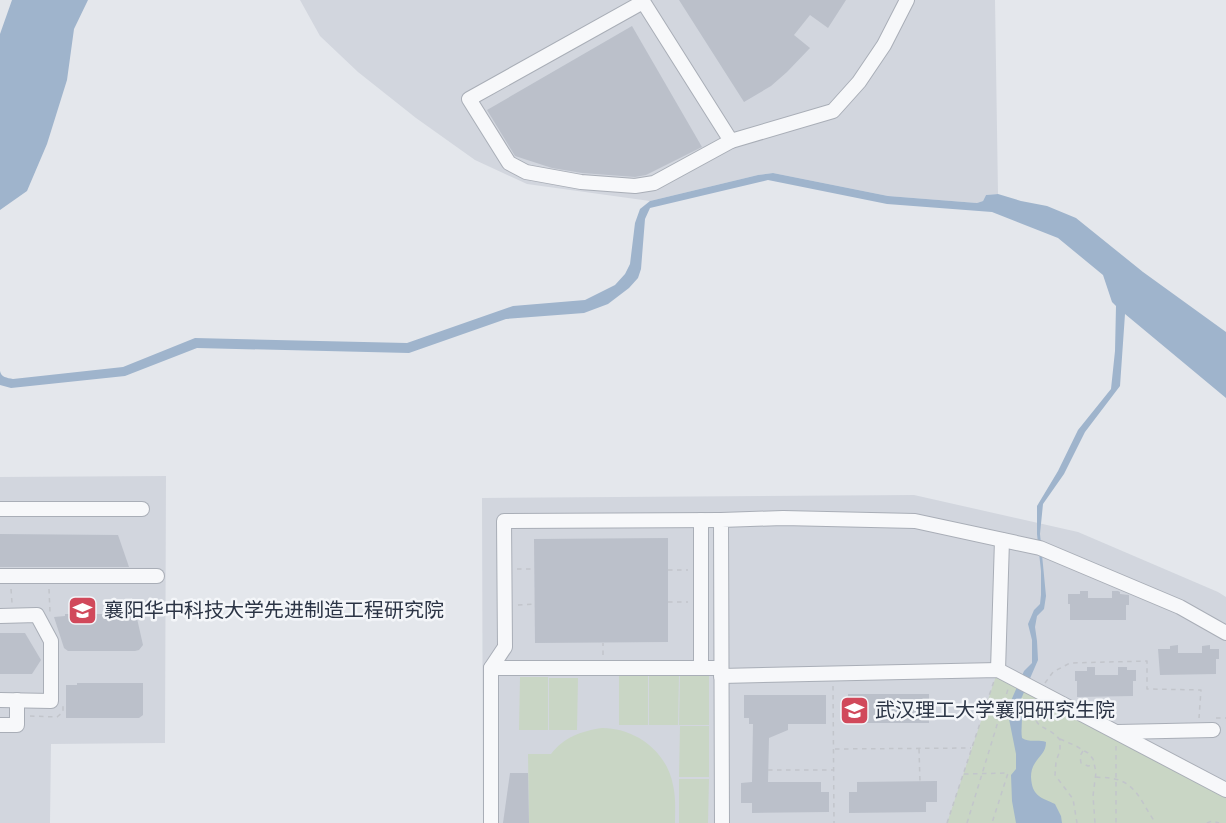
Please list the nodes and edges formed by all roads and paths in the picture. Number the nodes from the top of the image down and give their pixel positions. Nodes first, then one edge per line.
1 (907, 0) edge
2 (643, 1) edge
3 (730, 141) junction
4 (0, 509) edge
5 (142, 509) dead end
6 (701, 520) junction
7 (721, 520) junction
8 (1002, 540) junction
9 (504, 569) junction
10 (534, 569) dead end
11 (668, 570) dead end
12 (701, 570) junction
13 (5, 576) edge
14 (157, 576) dead end
15 (668, 603) dead end
16 (701, 603) junction
17 (534, 604) dead end
18 (505, 605) junction
19 (6, 616) edge
20 (1226, 633) edge
21 (491, 668) junction
22 (701, 668) junction
23 (998, 670) junction
24 (721, 672) junction
25 (833, 674) junction
26 (1012, 678) junction
27 (1039, 692) junction
28 (0, 700) edge
29 (16, 700) junction
30 (1199, 718) dead end
31 (1226, 718) edge
32 (1211, 724) joint
33 (0, 726) edge
34 (1116, 732) junction
35 (1059, 738) junction
36 (919, 748) junction
37 (972, 748) junction
38 (834, 749) junction
39 (1083, 750) junction
40 (1094, 765) junction
41 (768, 770) dead end
42 (834, 770) junction
43 (963, 774) junction
44 (982, 774) junction
45 (1095, 777) junction
46 (1116, 779) junction
47 (920, 782) dead end
48 (1226, 790) edge
49 (491, 823) edge
50 (722, 823) edge
51 (834, 823) edge
52 (947, 823) edge
53 (967, 823) edge
54 (992, 823) edge
55 (1077, 823) edge
56 (1095, 823) edge
57 (1116, 823) edge
58 (1156, 823) edge
59 (1207, 823) edge
60 (1219, 823) edge

1 - 3 street
2 - 3 street
2 - 3 street
4 - 5 street
6 - 7 street
6 - 9 street
6 - 12 street
7 - 8 street
7 - 24 street
8 - 20 street
8 - 23 street
9 - 10 path
9 - 18 street
11 - 12 path
12 - 16 street
13 - 14 street
13 - 19 path
15 - 16 path
16 - 22 street
17 - 18 path
18 - 21 street
19 - 29 street
21 - 22 street
21 - 49 street
22 - 24 street
23 - 25 street
23 - 26 street
23 - 37 path
24 - 25 street
24 - 50 street
25 - 38 path
26 - 27 street
26 - 44 path
27 - 30 path
27 - 34 street
27 - 35 path
28 - 29 street
29 - 33 street
31 - 32 path
32 - 34 street
34 - 46 path
34 - 48 street
35 - 39 path
35 - 55 path
36 - 37 path
36 - 38 path
36 - 47 path
37 - 43 path
38 - 42 path
39 - 40 path
39 - 40 path
40 - 45 path
41 - 42 path
42 - 51 path
43 - 44 path
43 - 52 path
44 - 53 path
44 - 54 path
45 - 46 path
45 - 56 path
46 - 57 path
46 - 58 path
59 - 60 path

